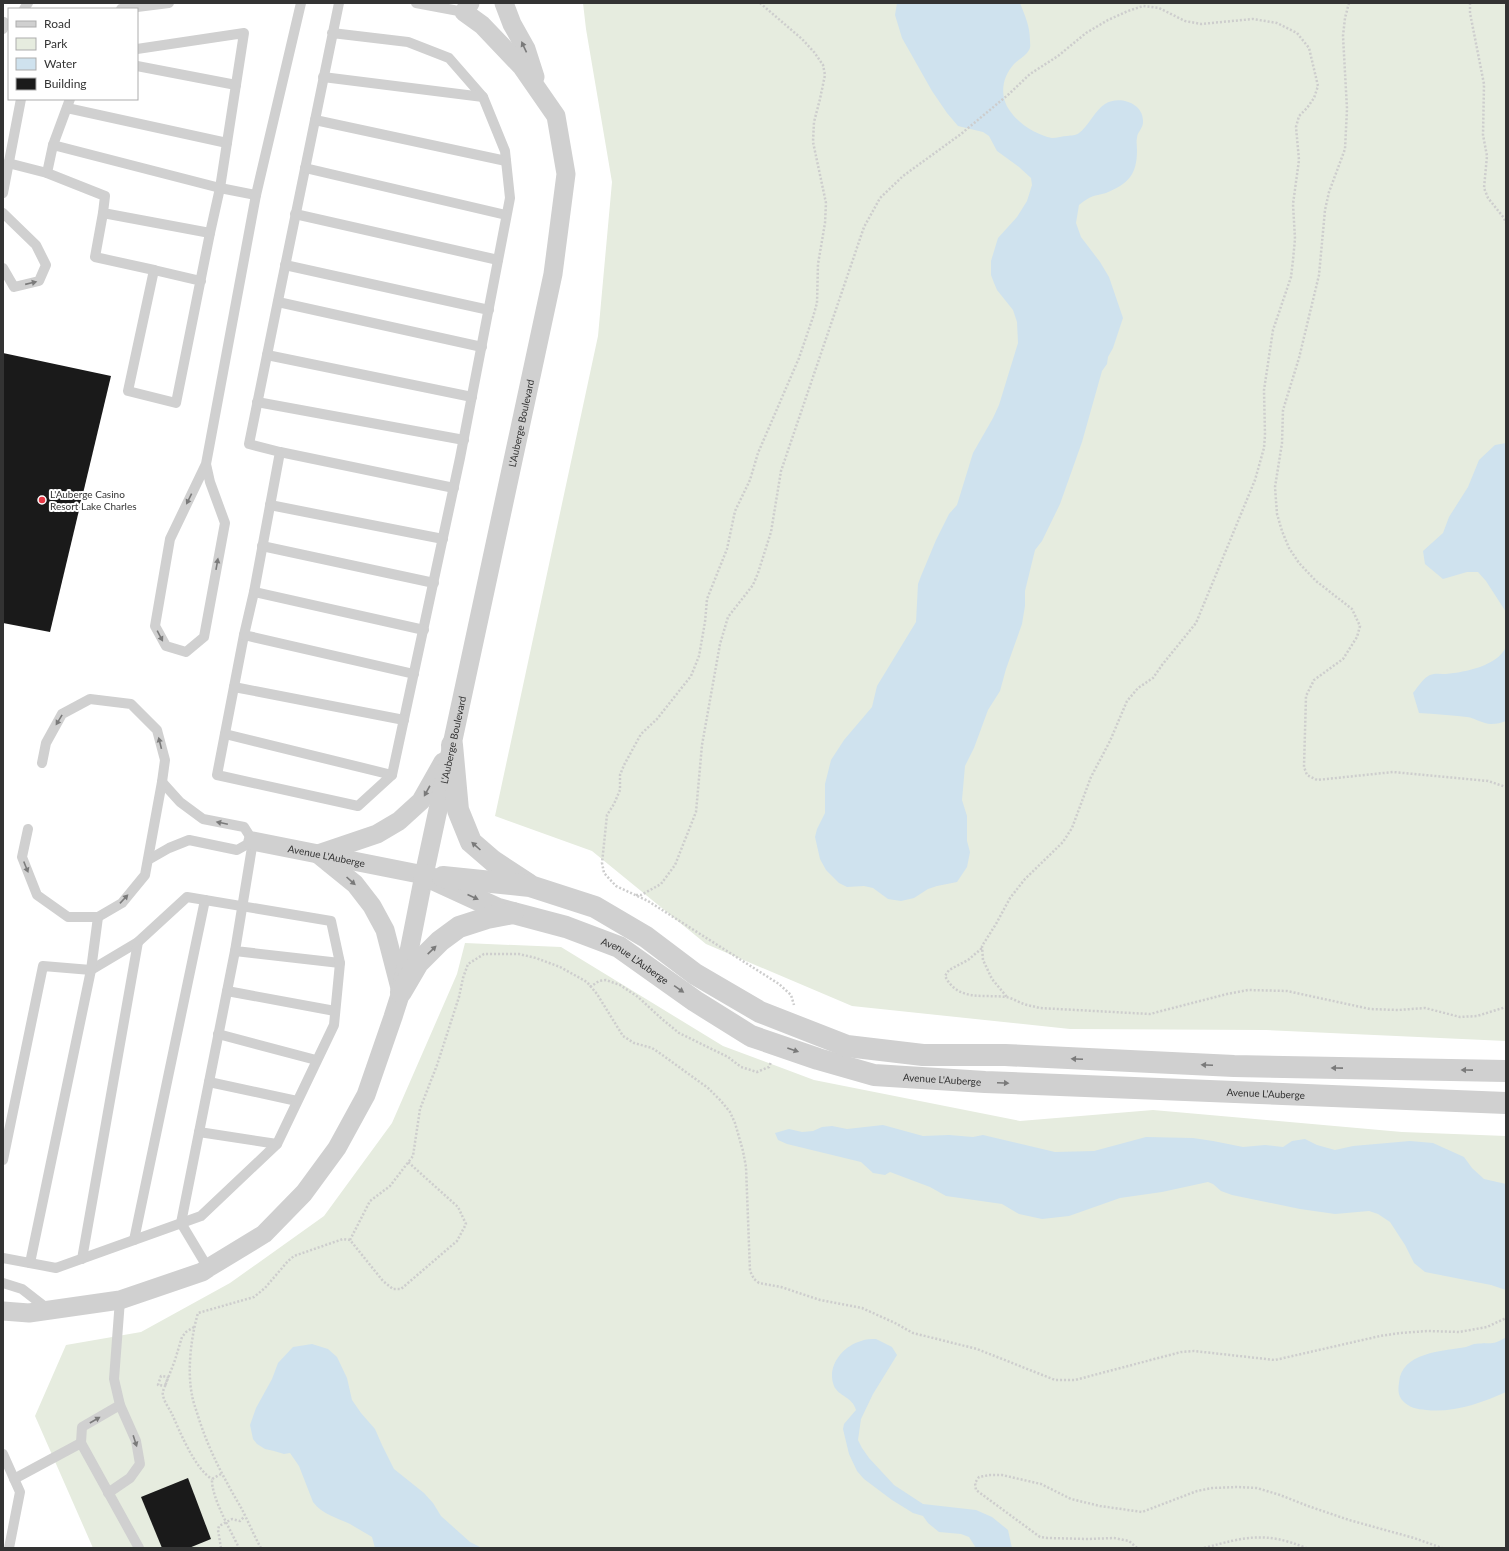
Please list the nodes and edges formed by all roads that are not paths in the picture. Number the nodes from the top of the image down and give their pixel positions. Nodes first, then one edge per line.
1 (169, 3) edge
2 (301, 3) edge
3 (338, 3) edge
4 (416, 3) edge
5 (504, 3) edge
6 (467, 7) edge
7 (129, 8) edge
8 (332, 33) junction
9 (138, 49) edge
10 (138, 66) edge
11 (323, 77) junction
12 (236, 85) junction
13 (483, 97) junction
14 (542, 97) junction
15 (20, 100) edge
16 (69, 103) edge
17 (315, 120) junction
18 (227, 142) junction
19 (53, 145) junction
20 (506, 161) junction
21 (8, 163) junction
22 (305, 168) junction
23 (47, 173) junction
24 (220, 188) junction
25 (3, 193) edge
26 (256, 195) junction
27 (3, 213) edge
28 (103, 213) junction
29 (296, 214) junction
30 (506, 215) junction
31 (210, 233) junction
32 (498, 260) junction
33 (285, 265) junction
34 (3, 268) edge
35 (154, 270) junction
36 (201, 281) junction
37 (278, 302) junction
38 (489, 310) junction
39 (482, 347) junction
40 (267, 355) junction
41 (472, 397) junction
42 (257, 402) junction
43 (464, 440) junction
44 (280, 452) junction
45 (206, 464) junction
46 (454, 488) junction
47 (270, 505) junction
48 (443, 539) junction
49 (262, 546) junction
50 (434, 583) junction
51 (254, 592) junction
52 (424, 630) junction
53 (244, 635) junction
54 (414, 674) junction
55 (234, 687) junction
56 (404, 720) junction
57 (224, 734) junction
58 (452, 745) junction
59 (42, 763) dead end
60 (392, 775) junction
61 (162, 782) junction
62 (28, 829) dead end
63 (253, 841) junction
64 (318, 854) junction
65 (148, 860) junction
66 (424, 875) junction
67 (530, 886) junction
68 (205, 900) junction
69 (243, 907) junction
70 (513, 913) junction
71 (98, 917) junction
72 (138, 942) junction
73 (235, 950) junction
74 (340, 963) junction
75 (91, 970) junction
76 (227, 991) junction
77 (401, 992) junction
78 (335, 1012) junction
79 (218, 1034) junction
80 (316, 1060) junction
81 (1506, 1071) edge
82 (209, 1082) junction
83 (297, 1101) junction
84 (1506, 1103) edge
85 (199, 1132) junction
86 (277, 1144) junction
87 (3, 1160) edge
88 (181, 1223) junction
89 (134, 1240) junction
90 (3, 1258) edge
91 (82, 1259) junction
92 (30, 1263) junction
93 (208, 1268) junction
94 (3, 1283) edge
95 (120, 1300) junction
96 (49, 1310) junction
97 (3, 1311) edge
98 (120, 1405) junction
99 (81, 1443) junction
100 (3, 1454) edge
101 (14, 1479) junction
102 (108, 1492) junction
103 (9, 1548) edge
104 (139, 1548) edge

1 - 7 lane
2 - 26 lane
3 - 8 lane
4 - 6 lane
14 -> 5 street
6 - 14 street, L'Auberge Boulevard
8 - 11 lane
8 - 13 lane
9 - 12 lane
10 - 12 lane
11 - 13 lane
11 - 17 lane
12 - 18 lane
13 - 20 lane
14 - 58 street, L'Auberge Boulevard
15 - 21 lane
16 - 18 lane
16 - 19 lane
17 - 20 lane
17 - 22 lane
18 - 24 lane
19 - 23 lane
19 - 24 lane
20 - 30 lane
21 - 23 lane
21 - 25 lane
22 - 29 lane
22 - 30 lane
23 - 28 lane
24 - 26 lane
24 - 31 lane
26 - 45 lane
34 -> 27 lane
28 - 31 lane
28 - 35 lane
29 - 32 lane
29 - 33 lane
30 - 32 lane
31 - 36 lane
32 - 38 lane
33 - 37 lane
33 - 38 lane
35 - 36 lane
35 - 36 lane
37 - 39 lane
37 - 40 lane
38 - 39 lane
39 - 41 lane
40 - 41 lane
40 - 42 lane
41 - 43 lane
42 - 43 lane
42 - 44 lane
43 - 46 lane
44 - 46 lane
44 - 47 lane
45 -> 45 lane
46 - 48 lane
47 - 48 lane
47 - 49 lane
48 - 50 lane
49 - 50 lane
49 - 51 lane
50 - 52 lane
51 - 52 lane
51 - 53 lane
52 - 54 lane
53 - 54 lane
53 - 55 lane
54 - 56 lane
55 - 56 lane
55 - 57 lane
56 - 60 lane
57 - 60 lane
57 - 60 lane
58 -> 64 street
58 - 66 street, L'Auberge Boulevard
67 -> 58 street
61 -> 59 lane
63 -> 61 lane
61 - 65 lane
62 -> 71 lane
63 - 64 street, Avenue L'Auberge
63 - 65 lane
63 - 69 lane
64 - 66 street, Avenue L'Auberge
64 -> 77 street
71 -> 65 lane
66 - 67 street, Avenue L'Auberge
66 -> 70 street, Avenue L'Auberge
66 - 77 street, L'Auberge Boulevard
81 -> 67 street, Avenue L'Auberge
68 - 69 lane
68 - 72 lane
68 - 89 lane
69 - 73 lane
69 - 74 lane
77 -> 70 street
70 -> 84 street, Avenue L'Auberge
71 - 75 lane
72 - 75 lane
72 - 91 lane
73 - 74 lane
73 - 76 lane
74 - 78 lane
75 - 87 lane
75 - 92 lane
76 - 78 lane
76 - 79 lane
77 - 93 street, L'Auberge Boulevard
78 - 80 lane
79 - 80 lane
79 - 82 lane
80 - 83 lane
82 - 83 lane
82 - 85 lane
83 - 86 lane
85 - 86 lane
85 - 88 lane
86 - 88 lane
88 - 89 lane
88 - 93 lane
89 - 91 lane
90 - 92 lane
91 - 92 lane
93 - 95 street, L'Auberge Boulevard
94 - 96 lane
95 - 96 street, L'Auberge Boulevard
95 - 98 lane
96 - 97 street, L'Auberge Boulevard
99 -> 98 lane
98 -> 102 lane
99 - 101 lane
99 - 102 lane
100 - 101 lane
101 - 103 lane
102 - 104 lane

